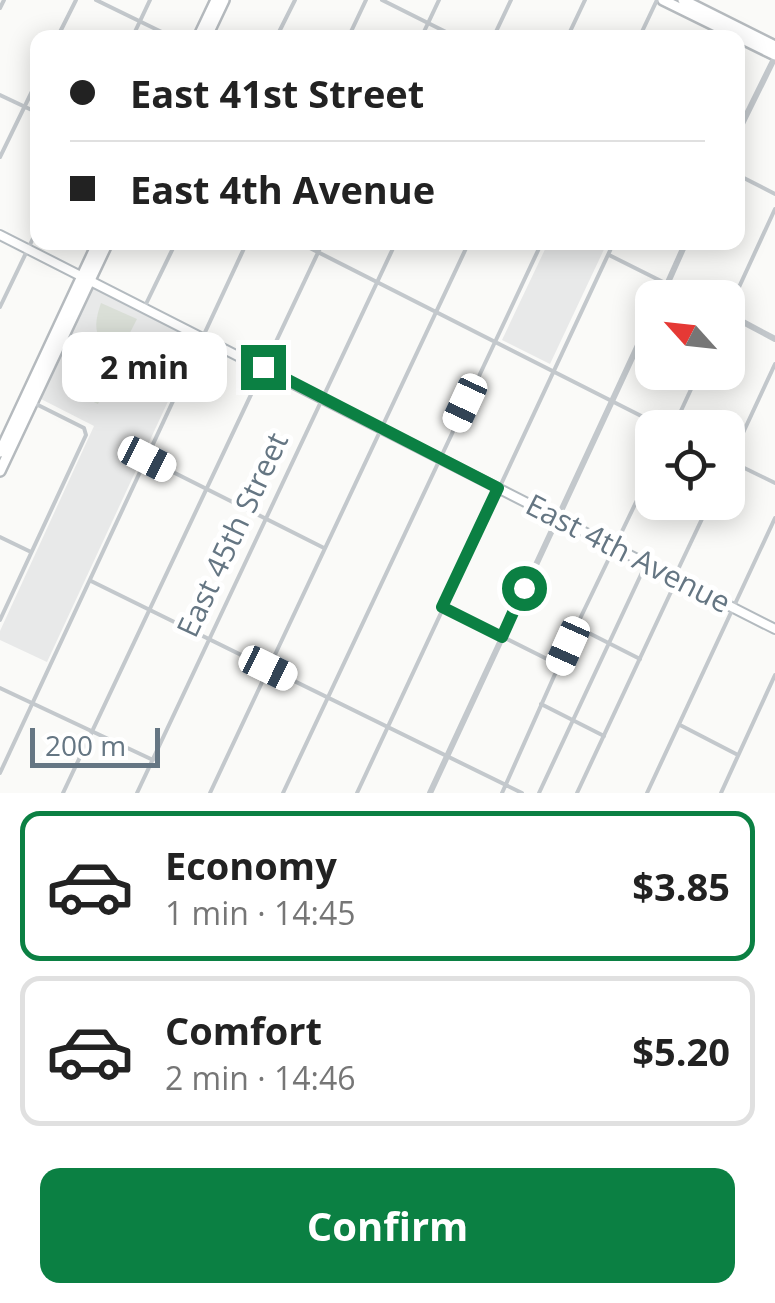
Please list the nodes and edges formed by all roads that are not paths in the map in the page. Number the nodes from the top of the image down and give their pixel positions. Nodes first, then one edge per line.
1 (4, 0) edge
2 (76, 0) edge
3 (96, 0) edge
4 (150, 0) edge
5 (216, 0) edge
6 (224, 0) edge
7 (295, 0) edge
8 (366, 0) edge
9 (382, 0) edge
10 (438, 0) edge
11 (511, 0) edge
12 (584, 0) edge
13 (660, 0) edge
14 (683, 0) edge
15 (0, 8) edge
16 (140, 21) junction
17 (720, 23) junction
18 (427, 24) junction
19 (61, 30) edge
20 (136, 30) edge
21 (158, 30) edge
22 (202, 30) edge
23 (210, 30) edge
24 (280, 30) edge
25 (352, 30) edge
26 (424, 30) edge
27 (440, 30) edge
28 (497, 30) edge
29 (571, 30) edge
30 (643, 30) edge
31 (717, 30) edge
32 (732, 30) edge
33 (737, 30) edge
34 (745, 33) edge
35 (745, 38) edge
36 (775, 46) edge
37 (775, 56) edge
38 (0, 95) edge
39 (30, 95) edge
40 (24, 107) junction
41 (30, 110) edge
42 (745, 118) edge
43 (0, 158) edge
44 (745, 179) edge
45 (775, 194) edge
46 (775, 209) edge
47 (0, 235) edge
48 (30, 244) edge
49 (28, 248) junction
50 (32, 250) edge
51 (95, 250) edge
52 (103, 250) edge
53 (172, 250) edge
54 (244, 250) edge
55 (313, 250) edge
56 (319, 250) edge
57 (392, 250) edge
58 (465, 250) edge
59 (538, 250) edge
60 (610, 250) edge
61 (683, 250) edge
62 (318, 253) junction
63 (608, 255) junction
64 (86, 277) junction
65 (660, 280) edge
66 (670, 280) edge
67 (743, 280) edge
68 (377, 282) junction
69 (145, 306) junction
70 (0, 307) edge
71 (436, 312) junction
72 (745, 322) edge
73 (204, 337) junction
74 (775, 339) edge
75 (495, 341) junction
76 (635, 350) edge
77 (775, 364) edge
78 (263, 367) junction
79 (554, 372) junction
80 (322, 398) junction
81 (28, 400) junction
82 (611, 400) junction
83 (635, 412) edge
84 (380, 427) junction
85 (745, 427) edge
86 (0, 452) edge
87 (439, 458) junction
88 (147, 459) junction
89 (745, 470) edge
90 (0, 471) edge
91 (775, 483) edge
92 (206, 488) junction
93 (498, 488) junction
94 (635, 504) edge
95 (266, 518) junction
96 (557, 518) junction
97 (775, 518) edge
98 (702, 520) edge
99 (0, 537) edge
100 (324, 548) junction
101 (614, 548) junction
102 (31, 552) junction
103 (646, 564) junction
104 (676, 579) junction
105 (90, 581) junction
106 (442, 607) junction
107 (734, 608) junction
108 (150, 610) junction
109 (0, 620) edge
110 (576, 627) junction
111 (775, 629) edge
112 (502, 637) junction
113 (209, 639) junction
114 (608, 643) junction
115 (640, 659) junction
116 (559, 665) junction
117 (268, 668) junction
118 (775, 674) edge
119 (0, 688) edge
120 (328, 698) junction
121 (33, 704) junction
122 (540, 704) junction
123 (572, 720) junction
124 (678, 724) junction
125 (388, 728) junction
126 (92, 731) junction
127 (604, 736) junction
128 (738, 755) junction
129 (447, 756) junction
130 (153, 760) junction
131 (0, 773) edge
132 (505, 784) junction
133 (62, 793) edge
134 (137, 793) edge
135 (210, 793) edge
136 (283, 793) edge
137 (357, 793) edge
138 (430, 793) edge
139 (502, 793) edge
140 (522, 793) edge
141 (539, 793) edge
142 (577, 793) edge
143 (647, 793) edge
144 (721, 793) edge

1 - 15 street
2 - 19 street
3 - 16 street
4 - 16 street
5 - 22 main road
6 - 23 main road
7 - 24 street
8 - 25 street
9 - 18 street
10 - 18 street
11 - 28 street
12 - 29 street
13 - 17 main road
13 - 30 street
14 - 17 main road
16 - 20 street
16 - 21 street
17 - 31 street
17 - 32 main road
17 - 33 main road
18 - 26 street
18 - 27 street
34 - 36 main road
35 - 37 main road
37 - 42 street
38 - 40 street
39 - 40 street
40 - 41 street
40 - 43 street
44 - 45 street
46 - 67 street
47 - 49 main road, East 4th Avenue
48 - 49 street
49 - 70 street
50 - 64 main road, East 4th Avenue
51 - 64 main road
52 - 64 main road
53 - 69 street
54 - 73 street
55 - 62 street
56 - 62 street
57 - 68 street, East 45th Street
58 - 71 street
59 - 75 street
60 - 63 street
61 - 66 street
62 - 68 street
62 - 78 street
63 - 65 street
63 - 79 street
64 - 69 main road, East 4th Avenue
64 - 81 main road
68 - 71 street
68 - 80 street, East 45th Street
69 - 73 main road, East 4th Avenue
71 - 75 street
71 - 84 street
72 - 74 street
73 - 78 main road, East 4th Avenue
73 - 88 street
75 - 79 street
75 - 87 street
76 - 82 street
77 - 85 street
78 - 80 main road, East 4th Avenue
78 - 92 street
79 - 82 street
79 - 93 street
80 - 84 main road, East 4th Avenue
80 - 95 street, East 45th Street
81 - 86 main road
81 - 90 main road
81 - 102 street
82 - 83 street
82 - 96 street
84 - 87 main road, East 4th Avenue
84 - 100 street
87 - 93 main road, East 4th Avenue
87 - 120 street
88 - 92 street
88 - 105 street
89 - 91 street
92 - 95 street
92 - 108 street
93 - 96 main road, East 4th Avenue
93 - 106 street
94 - 101 street
95 - 100 street
95 - 113 street, East 45th Street
96 - 101 main road, East 4th Avenue
96 - 112 street
97 - 107 street
98 - 104 street
99 - 102 street
100 - 117 street
101 - 103 main road, East 4th Avenue
101 - 110 street
102 - 109 street
103 - 104 main road, East 4th Avenue
103 - 114 street
104 - 107 main road, East 4th Avenue
104 - 115 street
105 - 108 street
105 - 121 street
106 - 112 street
106 - 125 street
107 - 111 main road, East 4th Avenue
107 - 124 street
108 - 113 street
108 - 126 street
110 - 114 street
110 - 116 street
112 - 116 street
112 - 129 street
113 - 117 street
113 - 130 street, East 45th Street
114 - 115 street
114 - 123 street
115 - 127 street
116 - 122 street
117 - 120 street
117 - 135 street
118 - 128 street
119 - 121 street
120 - 125 street
120 - 136 street
121 - 126 street
121 - 131 street
122 - 123 street
122 - 132 street
123 - 127 street
123 - 141 street
124 - 128 street
124 - 143 street
125 - 129 street
125 - 137 street
126 - 130 street
126 - 133 street
127 - 142 street
128 - 144 street
129 - 132 street
129 - 138 street
130 - 134 street, East 45th Street
132 - 139 street
132 - 140 street

